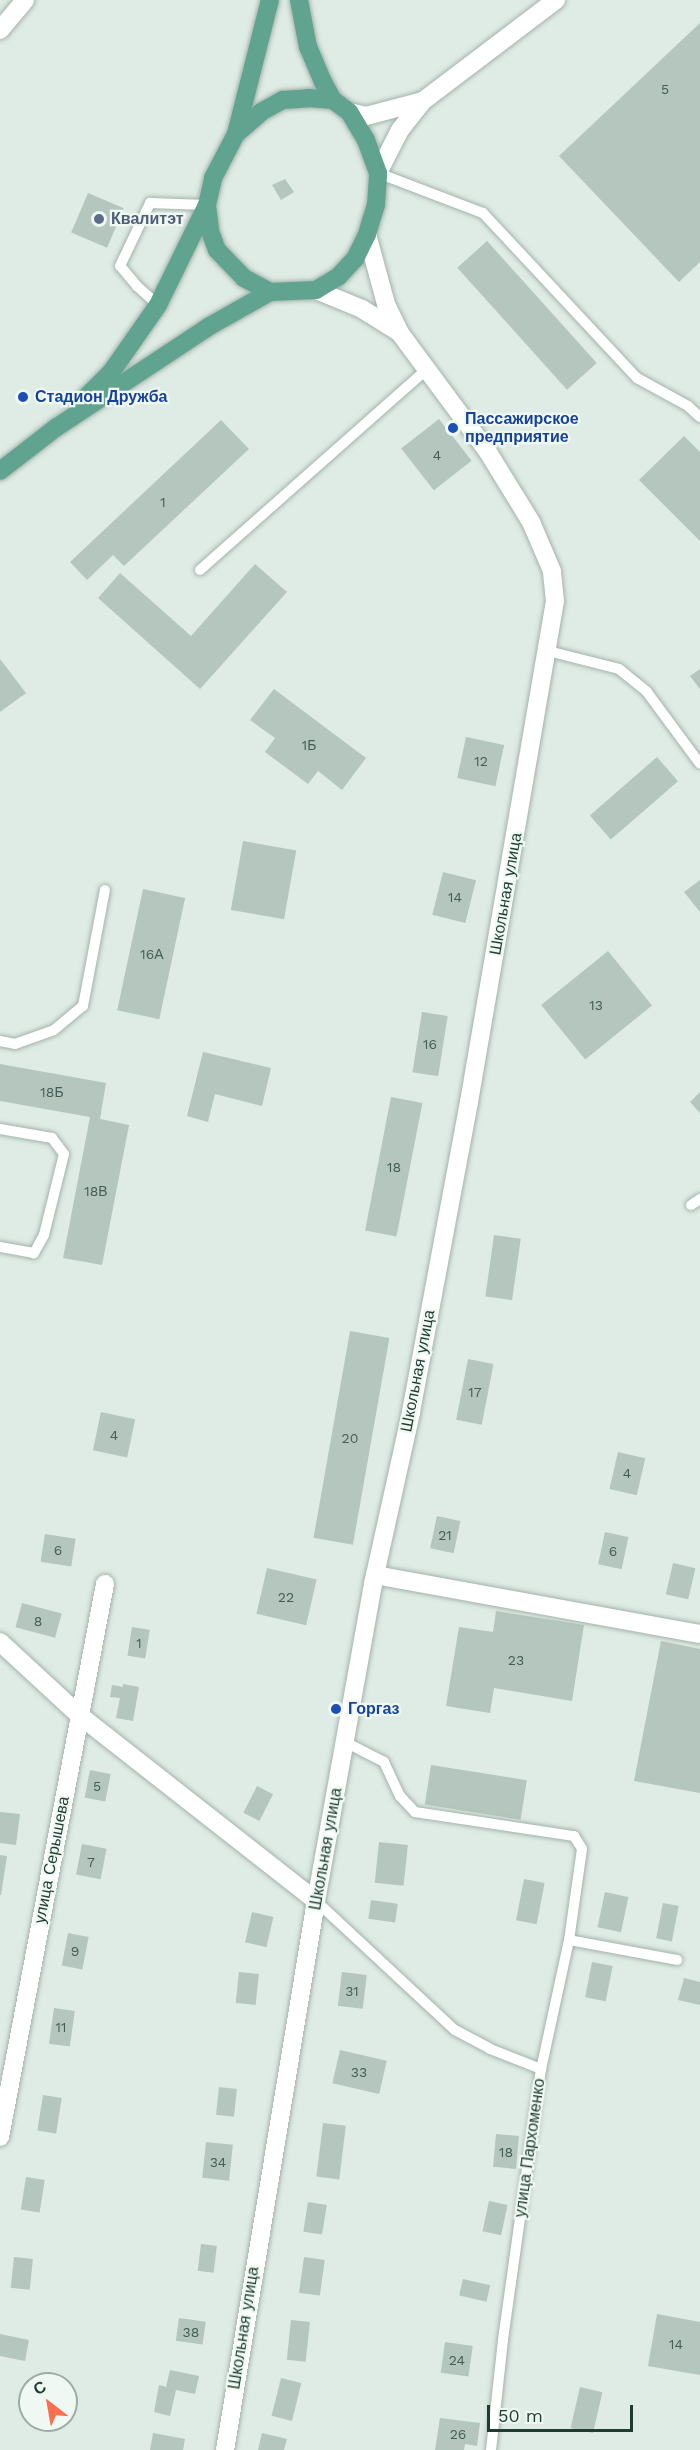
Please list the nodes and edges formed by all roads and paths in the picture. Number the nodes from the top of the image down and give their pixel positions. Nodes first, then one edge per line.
1 (25, 0) edge
2 (270, 0) edge
3 (299, 0) edge
4 (556, 0) edge
5 (0, 30) edge
6 (333, 100) junction
7 (423, 101) junction
8 (349, 112) junction
9 (236, 134) junction
10 (378, 173) junction
11 (207, 205) junction
12 (367, 234) junction
13 (316, 290) junction
14 (270, 292) junction
15 (158, 305) junction
16 (400, 333) junction
17 (428, 368) junction
18 (700, 417) edge
19 (57, 427) junction
20 (0, 471) edge
21 (200, 570) dead end
22 (548, 651) junction
23 (700, 764) edge
24 (105, 890) dead end
25 (0, 1041) edge
26 (0, 1129) edge
27 (0, 1247) edge
28 (375, 1575) junction
29 (105, 1584) dead end
30 (700, 1634) edge
31 (0, 1642) edge
32 (79, 1715) junction
33 (345, 1742) junction
34 (316, 1901) junction
35 (569, 1940) junction
36 (677, 1960) dead end
37 (541, 2069) junction
38 (0, 2137) edge
39 (225, 2450) edge
40 (491, 2450) edge

1 - 5 main road
2 - 9 main road
3 - 6 main road
4 - 7 main road
6 - 8 main road
6 - 9 main road
7 - 8 main road
7 - 10 main road
8 - 10 main road
9 - 11 main road
10 - 12 main road
10 - 18 lane
11 - 14 main road
11 - 15 main road
11 - 15 lane
12 - 13 main road
12 - 16 main road
13 - 14 main road
13 - 16 main road
14 - 19 main road
15 - 19 main road
16 - 17 main road, Школьная улица
17 - 21 lane
17 - 22 main road, Школьная улица
19 - 20 main road
22 - 23 lane
22 - 28 main road, Школьная улица
24 - 25 lane
26 - 27 lane
28 - 30 main road
28 - 33 main road, Школьная улица
29 - 32 main road, улица Серышева
31 - 32 main road
32 - 34 main road
32 - 38 main road, улица Серышева
33 - 34 main road, Школьная улица
33 - 35 lane, улица Пархоменко
34 - 37 lane
34 - 39 main road, Школьная улица
35 - 36 lane
35 - 37 lane, улица Пархоменко
37 - 40 lane, улица Пархоменко

